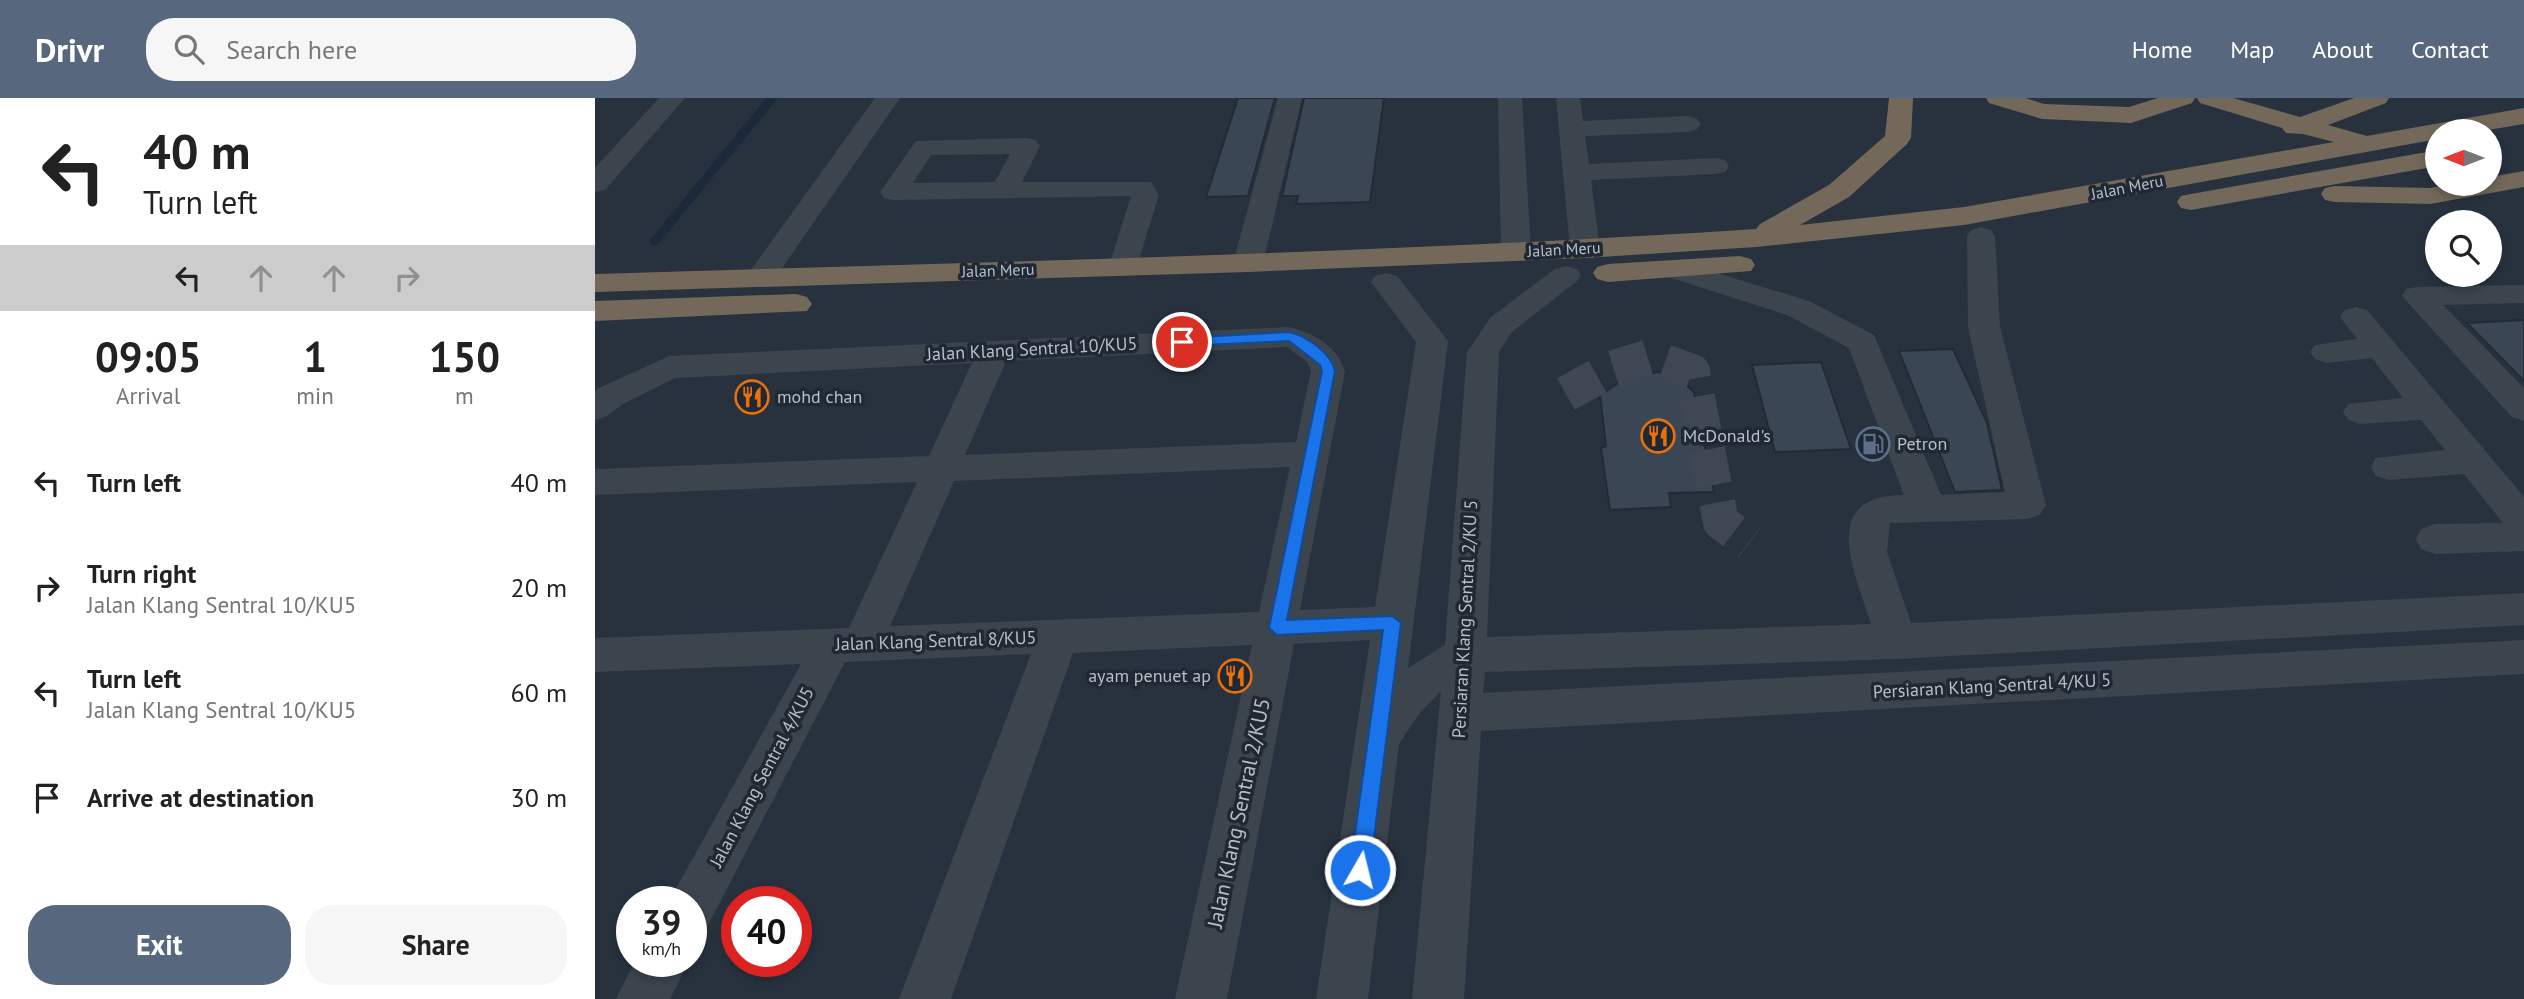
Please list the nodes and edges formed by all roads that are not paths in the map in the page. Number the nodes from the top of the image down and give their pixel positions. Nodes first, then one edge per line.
1 (673, 98) edge
2 (887, 98) edge
3 (1290, 98) edge
4 (1510, 98) edge
5 (1567, 98) edge
6 (1901, 98) edge
7 (1998, 98) edge
8 (2183, 98) edge
9 (2209, 98) edge
10 (2377, 98) edge
11 (2524, 116) edge
12 (1688, 124) dead end
13 (1572, 129) junction
14 (2524, 141) edge
15 (2503, 145) edge
16 (2425, 155) edge
17 (2425, 160) edge
18 (2253, 164) junction
19 (1716, 166) dead end
20 (2503, 169) edge
21 (1578, 173) junction
22 (2524, 173) edge
23 (2524, 179) edge
24 (595, 184) edge
25 (1005, 190) dead end
26 (2250, 192) junction
27 (1981, 236) junction
28 (1756, 238) junction
29 (1516, 252) junction
30 (1575, 262) junction
31 (1248, 263) junction
32 (1124, 266) junction
33 (1676, 270) junction
34 (760, 278) junction
35 (1386, 282) junction
36 (595, 284) edge
37 (2524, 294) edge
38 (635, 310) junction
39 (595, 311) edge
40 (2356, 317) dead end
41 (595, 323) edge
42 (2380, 347) junction
43 (994, 351) junction
44 (2326, 352) dead end
45 (595, 408) edge
46 (2430, 408) junction
47 (2524, 409) edge
48 (2360, 412) dead end
49 (1311, 454) junction
50 (2474, 461) junction
51 (2389, 467) dead end
52 (941, 469) junction
53 (595, 482) edge
54 (1928, 509) junction
55 (2524, 523) edge
56 (2524, 537) edge
57 (2435, 539) dead end
58 (2524, 609) edge
59 (1392, 623) junction
60 (1277, 628) junction
61 (2136, 632) junction
62 (1058, 637) junction
63 (1897, 642) junction
64 (847, 645) junction
65 (1465, 655) junction
66 (2524, 657) edge
67 (598, 659) edge
68 (2155, 678) junction
69 (1461, 713) junction
70 (1377, 740) junction
71 (704, 886) edge
72 (654, 977) edge
73 (642, 999) edge
74 (925, 999) edge
75 (1201, 999) edge
76 (1342, 999) edge
77 (1439, 999) edge

1 - 24 street
2 - 34 street
3 - 31 street
4 - 29 street
5 - 13 street
6 - 28 highway
7 - 8 highway
9 - 16 highway
10 - 18 highway
11 - 18 highway, Jalan Meru
12 - 13 street
13 - 21 street
14 - 15 highway
17 - 26 highway, Jalan Meru
18 - 28 highway, Jalan Meru
19 - 21 street
20 - 22 highway
21 - 30 street
23 - 26 highway
25 - 32 street
26 - 27 highway, Jalan Meru
27 - 33 highway, Jalan Meru
27 - 54 street
28 - 30 highway, Jalan Meru
29 - 30 highway, Jalan Meru
29 - 31 highway, Jalan Meru
30 - 33 highway, Jalan Meru
30 - 35 highway, Jalan Meru
30 - 65 street, Persiaran Klang Sentral 2/KU 5
31 - 32 highway, Jalan Meru
32 - 34 highway, Jalan Meru
33 - 54 street
34 - 36 highway, Jalan Meru
35 - 38 highway, Jalan Meru
35 - 59 street
37 - 47 street
38 - 39 highway, Jalan Meru
38 - 41 highway
40 - 42 street
42 - 44 street
42 - 46 street
43 - 45 street, Jalan Klang Sentral 10/KU5
43 - 49 street, Jalan Klang Sentral 10/KU5
43 - 52 street, Jalan Klang Sentral 4/KU5
46 - 48 street
46 - 50 street
49 - 52 street
49 - 60 street, Jalan Klang Sentral 10/KU5
50 - 51 street
50 - 55 street
52 - 53 street
52 - 64 street, Jalan Klang Sentral 4/KU5
54 - 63 street
56 - 57 street
58 - 61 street
59 - 60 street, Jalan Klang Sentral 8/KU5
59 - 70 street
60 - 62 street, Jalan Klang Sentral 8/KU5
60 - 75 street, Jalan Klang Sentral 2/KU5
61 - 63 street
61 - 68 street
62 - 64 street, Jalan Klang Sentral 8/KU5
62 - 74 street
63 - 65 street
64 - 67 street, Jalan Klang Sentral 8/KU5
64 - 71 street, Jalan Klang Sentral 4/KU5
65 - 69 street, Persiaran Klang Sentral 2/KU 5
65 - 70 street
66 - 68 street, Persiaran Klang Sentral 4/KU 5
68 - 69 street, Persiaran Klang Sentral 4/KU 5
69 - 77 street, Persiaran Klang Sentral 2/KU 5
70 - 76 street
72 - 73 street

